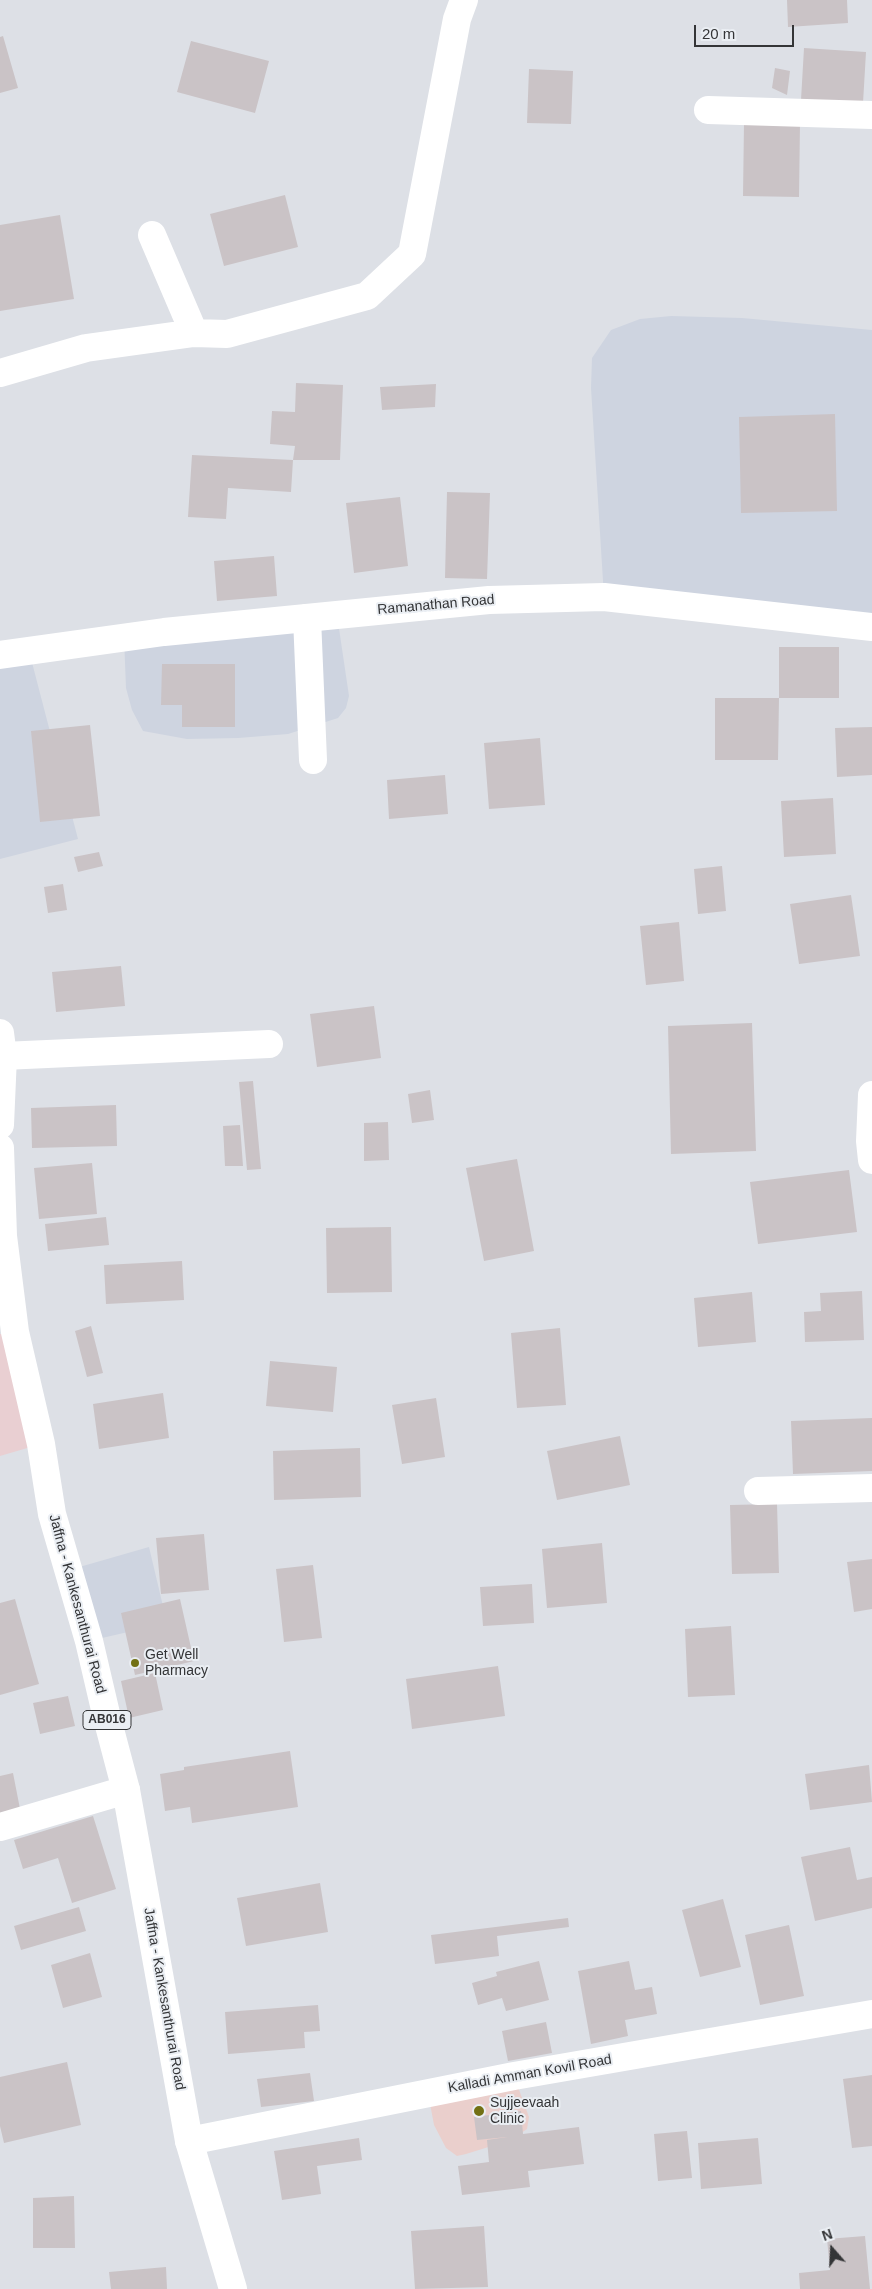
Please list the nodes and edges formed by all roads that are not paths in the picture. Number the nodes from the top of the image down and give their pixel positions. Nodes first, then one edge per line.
1 (464, 0) edge
2 (708, 110) dead end
3 (872, 115) edge
4 (152, 235) dead end
5 (194, 333) junction
6 (0, 373) edge
7 (307, 618) junction
8 (872, 627) edge
9 (0, 655) edge
10 (313, 760) dead end
11 (1, 1044) edge
12 (269, 1044) dead end
13 (872, 1095) edge
14 (0, 1125) edge
15 (0, 1148) edge
16 (872, 1160) edge
17 (872, 1488) edge
18 (758, 1491) dead end
19 (126, 1790) junction
20 (0, 1827) edge
21 (872, 2014) edge
22 (189, 2141) junction
23 (233, 2289) edge

1 - 5 street
2 - 3 street
4 - 5 street
5 - 6 street
7 - 8 street, Ramanathan Road
7 - 9 street, Ramanathan Road
7 - 10 street
11 - 12 street
11 - 14 street
13 - 16 street
15 - 19 street, Jaffna - Kankesanthurai Road / AB016
17 - 18 street
19 - 20 street
19 - 22 street, Jaffna - Kankesanthurai Road / AB016
21 - 22 street, Kalladi Amman Kovil Road
22 - 23 street, Jaffna - Kankesanthurai Road / AB016

